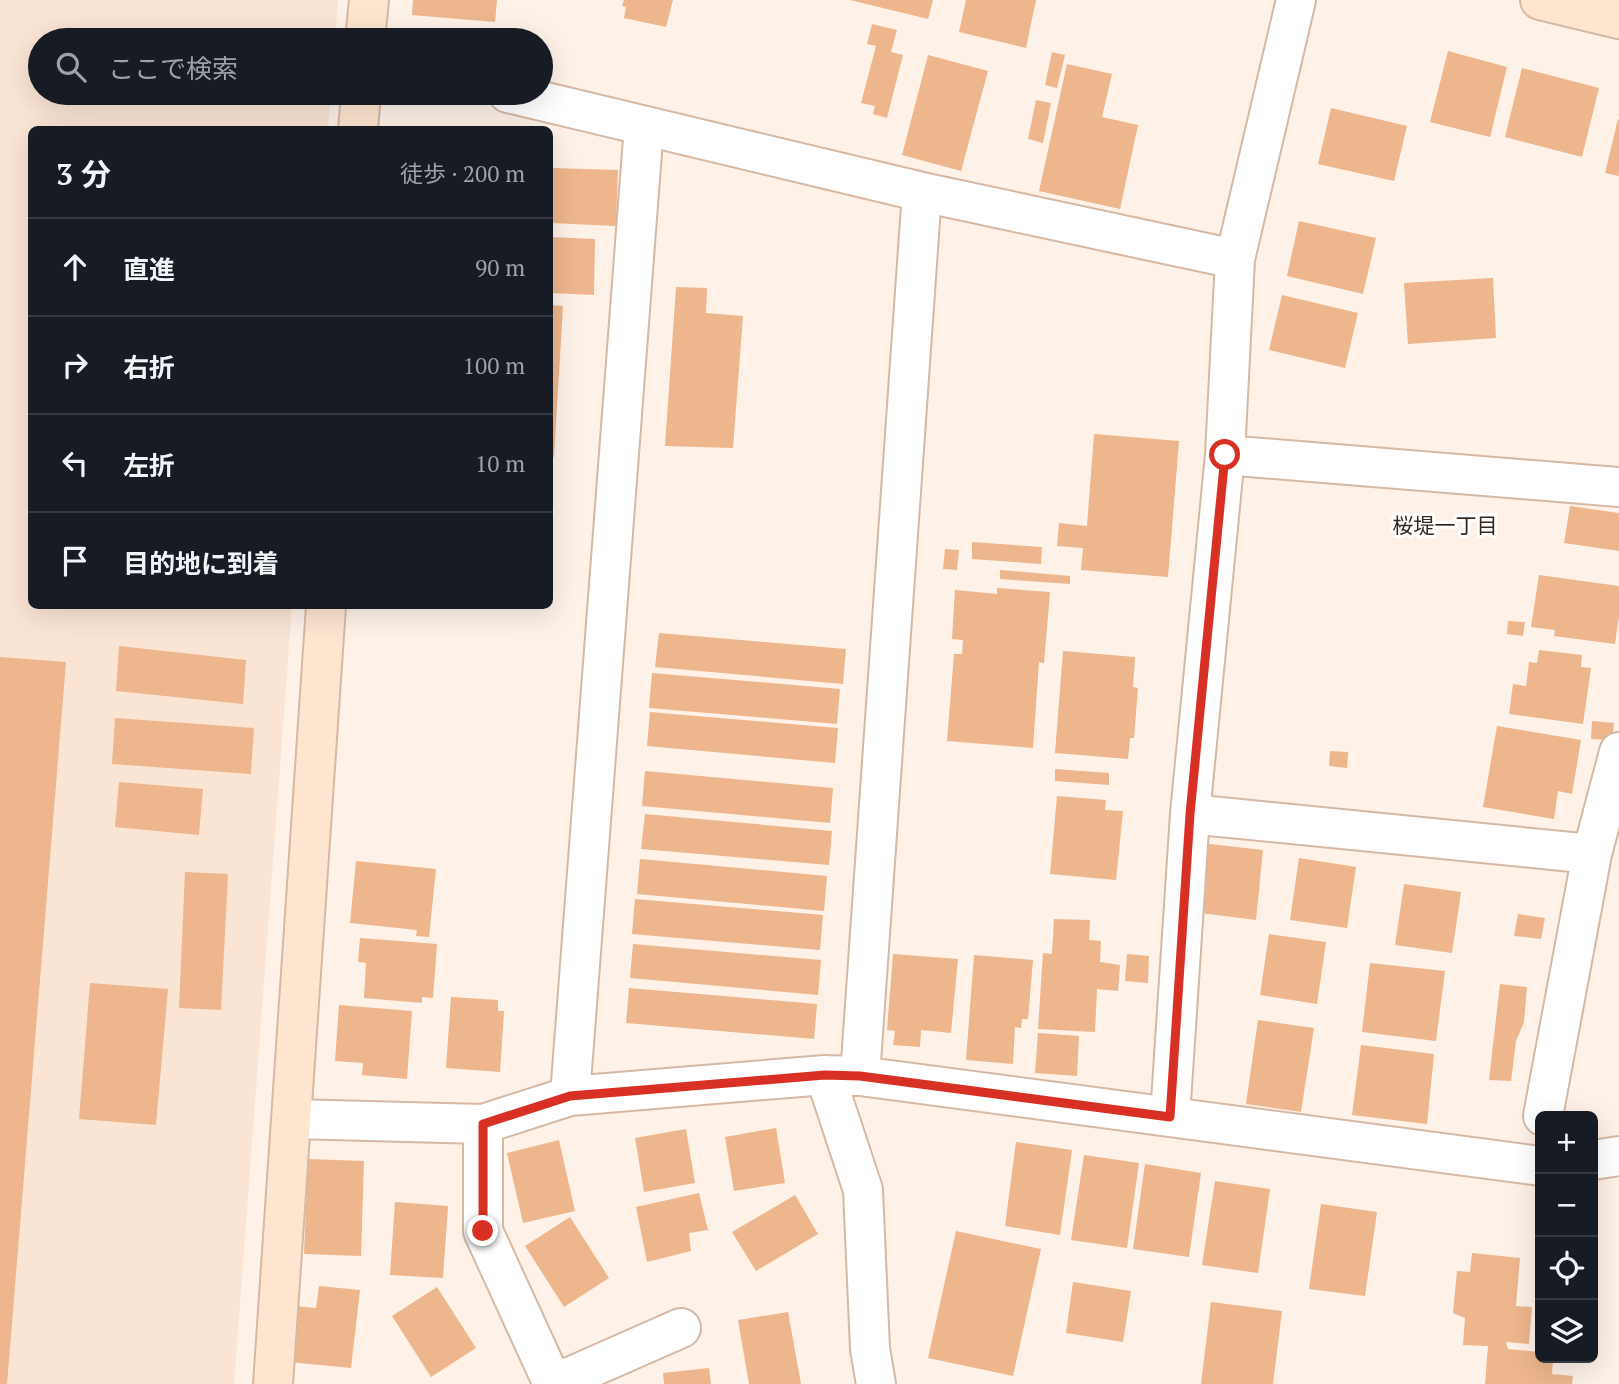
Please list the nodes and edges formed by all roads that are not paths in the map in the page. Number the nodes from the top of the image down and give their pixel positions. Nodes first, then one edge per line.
1 (369, 0) edge
2 (1296, 0) edge
3 (1541, 0) edge
4 (1619, 19) edge
5 (366, 28) edge
6 (553, 104) edge
7 (360, 105) edge
8 (358, 126) edge
9 (644, 126) junction
10 (922, 192) junction
11 (1236, 259) junction
12 (1225, 455) junction
13 (1619, 487) edge
14 (326, 609) edge
15 (1619, 752) edge
16 (1190, 814) junction
17 (1592, 854) junction
18 (843, 1075) junction
19 (570, 1096) junction
20 (1544, 1111) edge
21 (1170, 1117) junction
22 (292, 1119) junction
23 (483, 1124) junction
24 (1535, 1154) edge
25 (1619, 1157) edge
26 (1598, 1159) edge
27 (681, 1328) dead end
28 (273, 1384) edge
29 (554, 1384) edge
30 (876, 1384) edge

1 - 5 street
2 - 11 street
3 - 4 street
6 - 9 street
7 - 8 street
9 - 10 street
9 - 19 street
10 - 11 street
10 - 18 street
11 - 12 street
12 - 13 street
12 - 16 street
14 - 22 street
15 - 17 street
16 - 17 street
16 - 21 street
17 - 20 street
18 - 19 street
18 - 21 street
18 - 30 street
19 - 23 street
21 - 24 street
22 - 23 street
22 - 28 street
23 - 29 street
25 - 26 street
27 - 29 street

